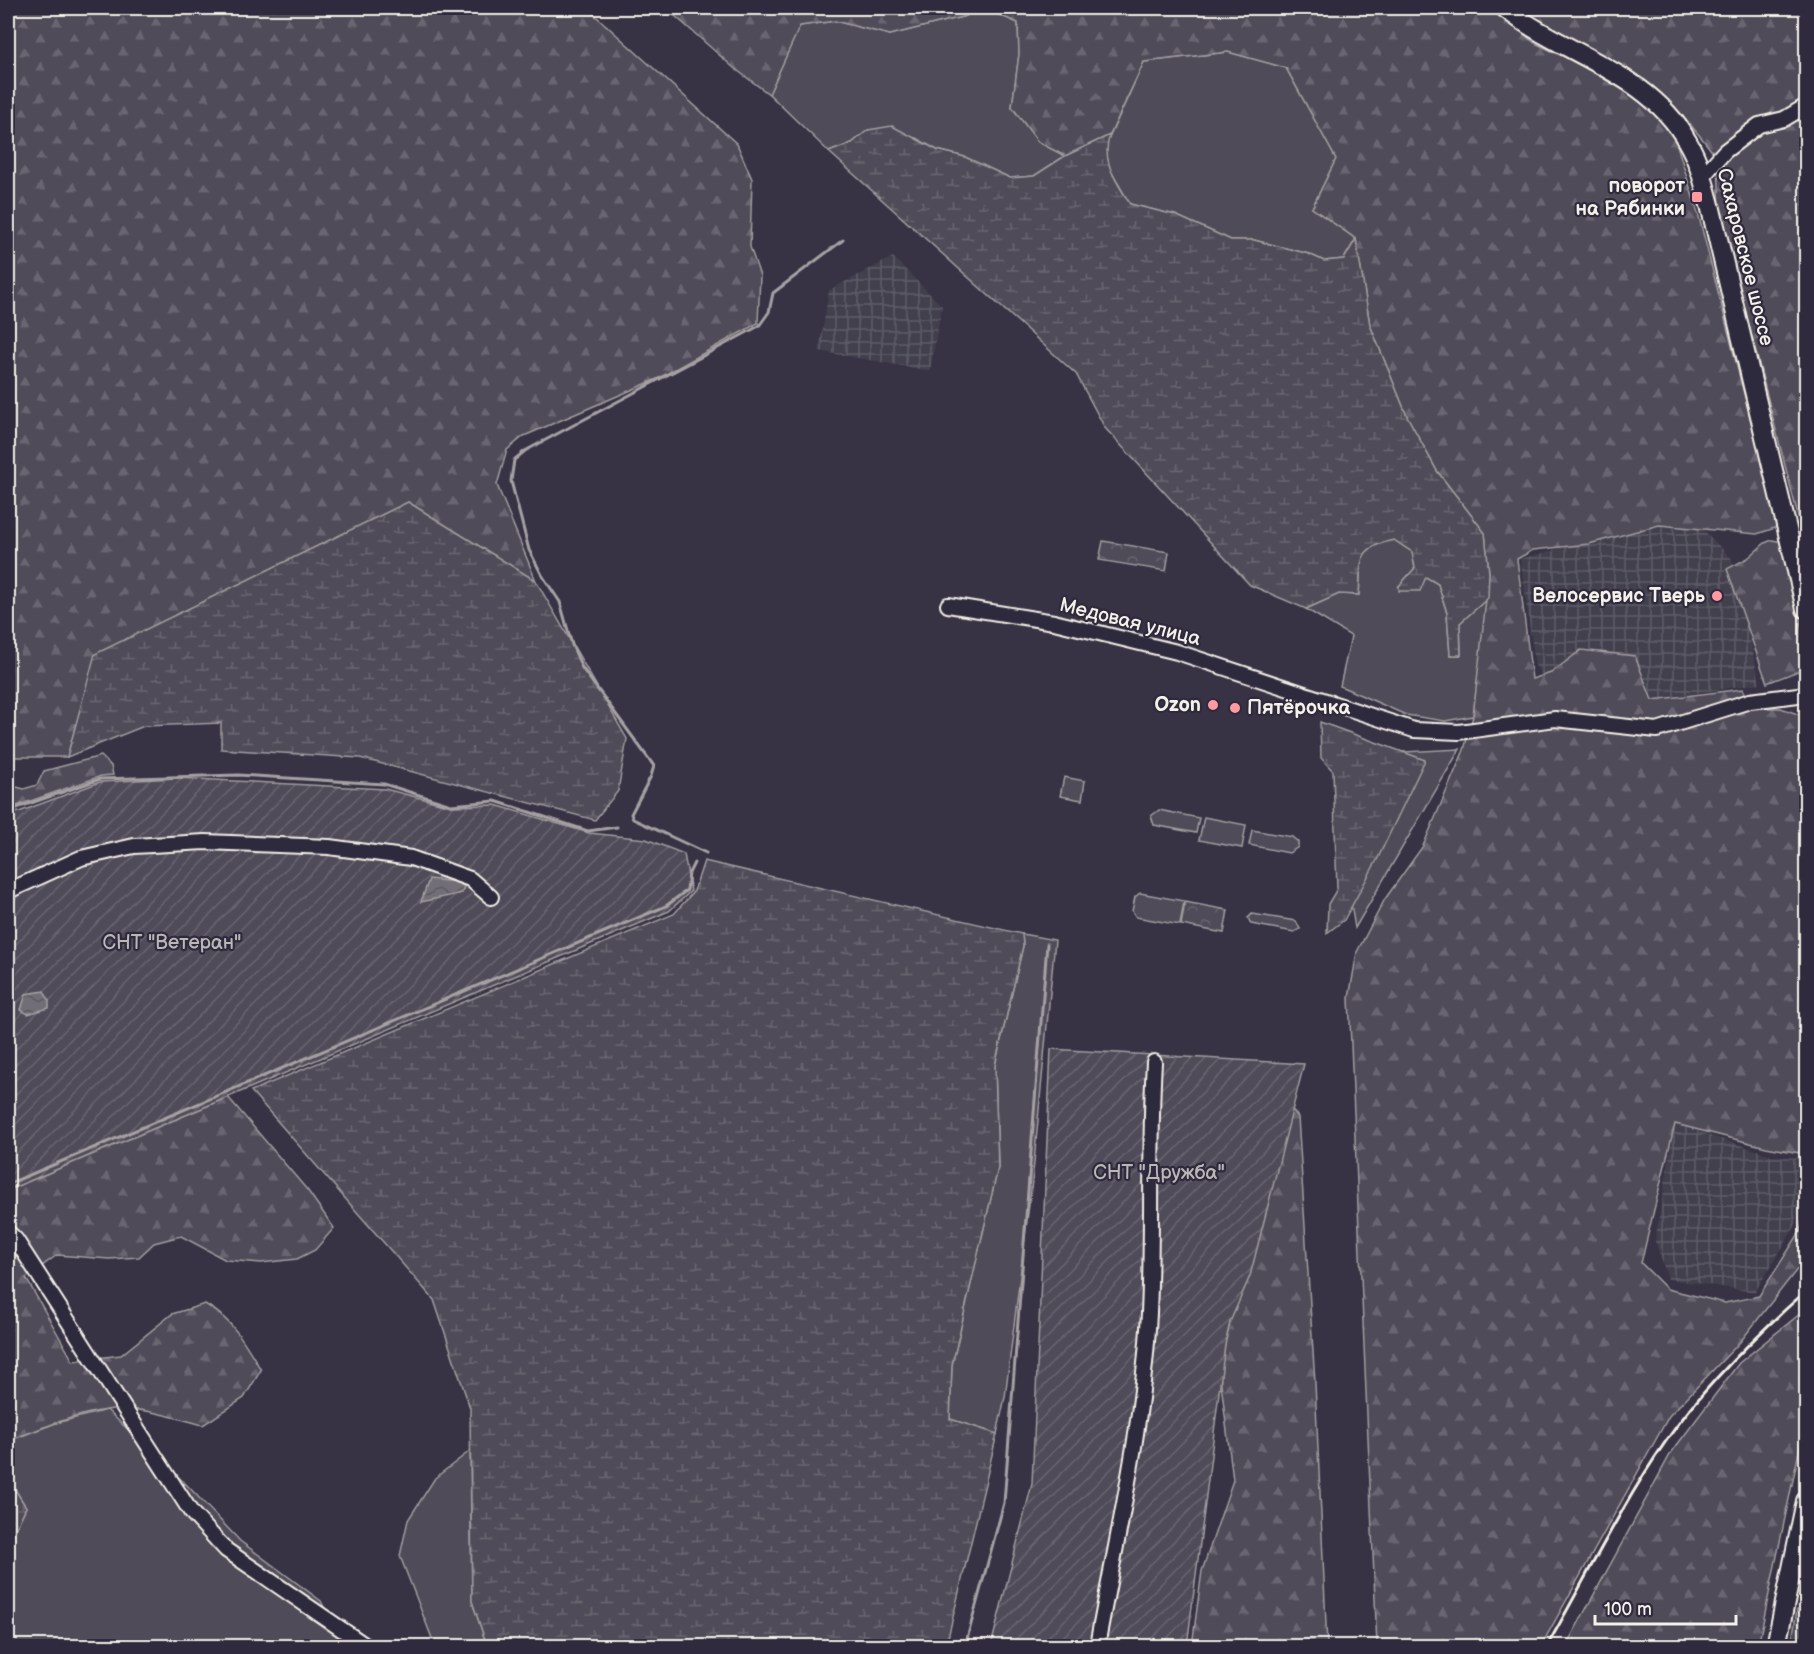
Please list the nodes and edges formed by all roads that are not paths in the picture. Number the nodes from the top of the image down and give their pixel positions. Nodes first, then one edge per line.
1 (1505, 8) edge
2 (1806, 106) edge
3 (1702, 177) junction
4 (948, 605) dead end
5 (1806, 609) edge
6 (1806, 694) edge
7 (8, 891) edge
8 (491, 897) dead end
9 (1154, 1062) dead end
10 (8, 1232) edge
11 (1806, 1501) edge
12 (366, 1647) edge
13 (1097, 1647) edge
14 (1776, 1647) edge

1 - 3 main road, Сахаровское шоссе
2 - 3 street
3 - 5 main road, Сахаровское шоссе
4 - 6 street, Медовая улица
7 - 8 street
9 - 13 street
10 - 12 street
11 - 14 main road

